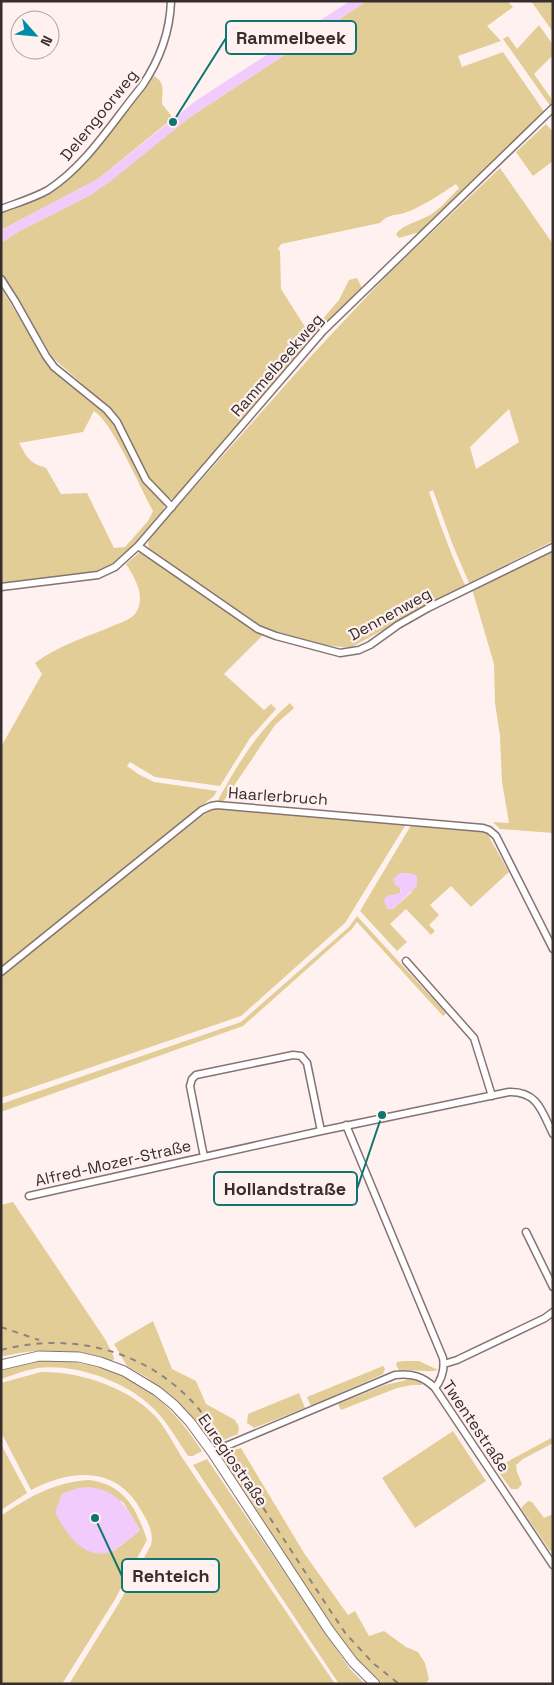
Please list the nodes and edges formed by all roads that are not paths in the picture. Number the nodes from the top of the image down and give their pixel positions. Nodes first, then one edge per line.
1 (171, 1) edge
2 (553, 108) edge
3 (1, 209) edge
4 (1, 279) edge
5 (172, 507) junction
6 (138, 546) junction
7 (553, 547) edge
8 (1, 587) edge
9 (553, 949) edge
10 (406, 961) dead end
11 (1, 972) edge
12 (492, 1096) junction
13 (346, 1125) junction
14 (321, 1131) junction
15 (553, 1134) edge
16 (204, 1157) junction
17 (29, 1196) dead end
18 (526, 1232) dead end
19 (553, 1286) edge
20 (553, 1312) edge
21 (444, 1364) junction
22 (1, 1365) edge
23 (435, 1388) junction
24 (212, 1452) junction
25 (549, 1555) edge
26 (553, 1565) edge
27 (375, 1684) edge

1 - 3 street, Delengoorweg
2 - 5 street, Rammelbeekweg
4 - 5 street
5 - 6 street, Rammelbeekweg
6 - 7 street, Dennenweg
6 - 8 street, Rammelbeekweg
9 - 11 street, Haarlerbruch
10 - 12 street
12 - 13 street, Alfred-Mozer-Straße
12 - 15 street, Alfred-Mozer-Straße
13 - 14 street, Alfred-Mozer-Straße
13 - 21 street
14 - 16 street, Alfred-Mozer-Straße
14 - 16 street, Alfred-Mozer-Straße
16 - 17 street, Alfred-Mozer-Straße
18 - 19 street
20 - 21 street
21 - 23 street
22 - 24 main road, Euregiostraße
23 - 24 street, Twentestraße
23 - 25 street, Twentestraße
24 - 27 main road, Euregiostraße
25 - 26 street, Twentestraße

